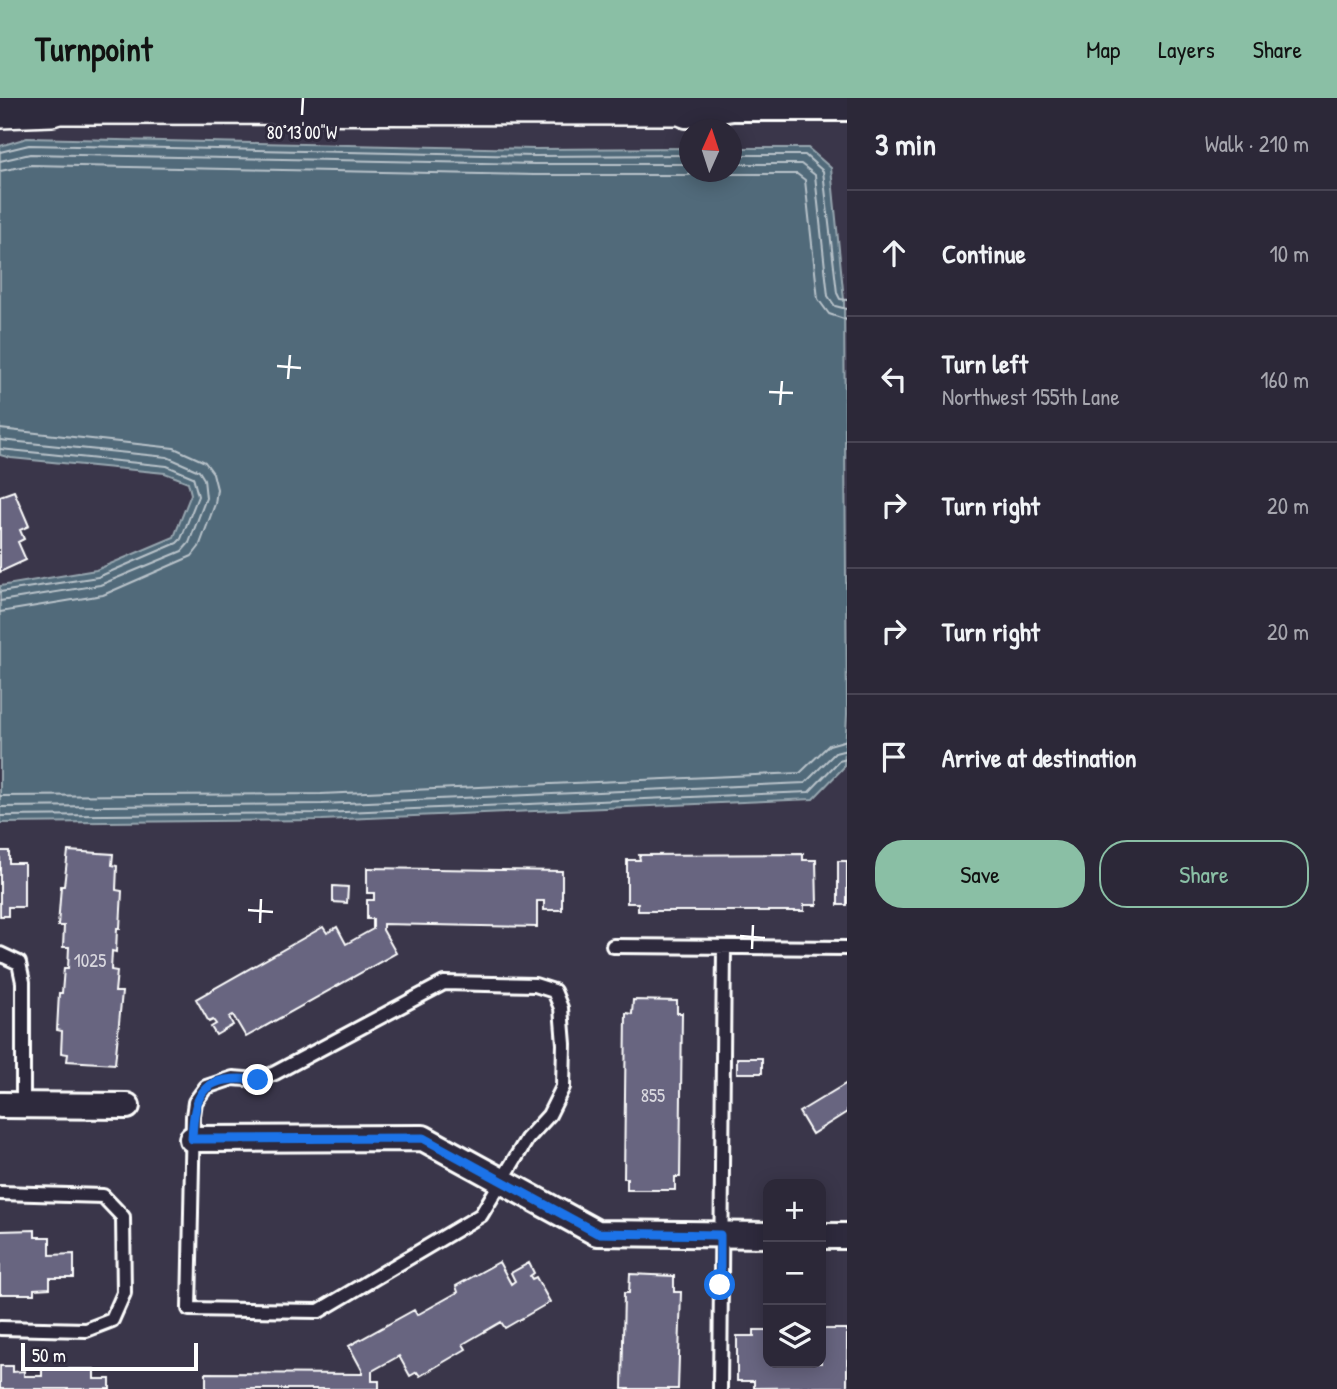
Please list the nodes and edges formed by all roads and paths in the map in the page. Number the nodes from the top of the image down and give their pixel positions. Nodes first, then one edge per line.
1 (847, 102) edge
2 (45, 103) edge
3 (546, 103) edge
4 (595, 103) edge
5 (687, 108) junction
6 (0, 109) edge
7 (847, 118) edge
8 (613, 946) dead end
9 (724, 947) junction
10 (847, 948) edge
11 (0, 954) edge
12 (11, 1105) edge
13 (127, 1106) dead end
14 (192, 1139) junction
15 (502, 1181) junction
16 (0, 1193) edge
17 (720, 1235) junction
18 (763, 1235) edge
19 (826, 1236) edge
20 (847, 1236) edge
21 (0, 1328) edge
22 (720, 1389) edge

1 - 5 highway
2 - 3 main road
2 - 6 main road
3 - 4 main road
4 - 5 main road
5 - 7 main road
8 - 9 lane
9 - 10 lane
9 - 17 lane
11 - 12 lane
12 - 13 street
14 - 15 street
14 - 15 lane
14 - 15 lane
15 - 17 street
16 - 21 lane
17 - 18 street
17 - 22 lane
19 - 20 street

